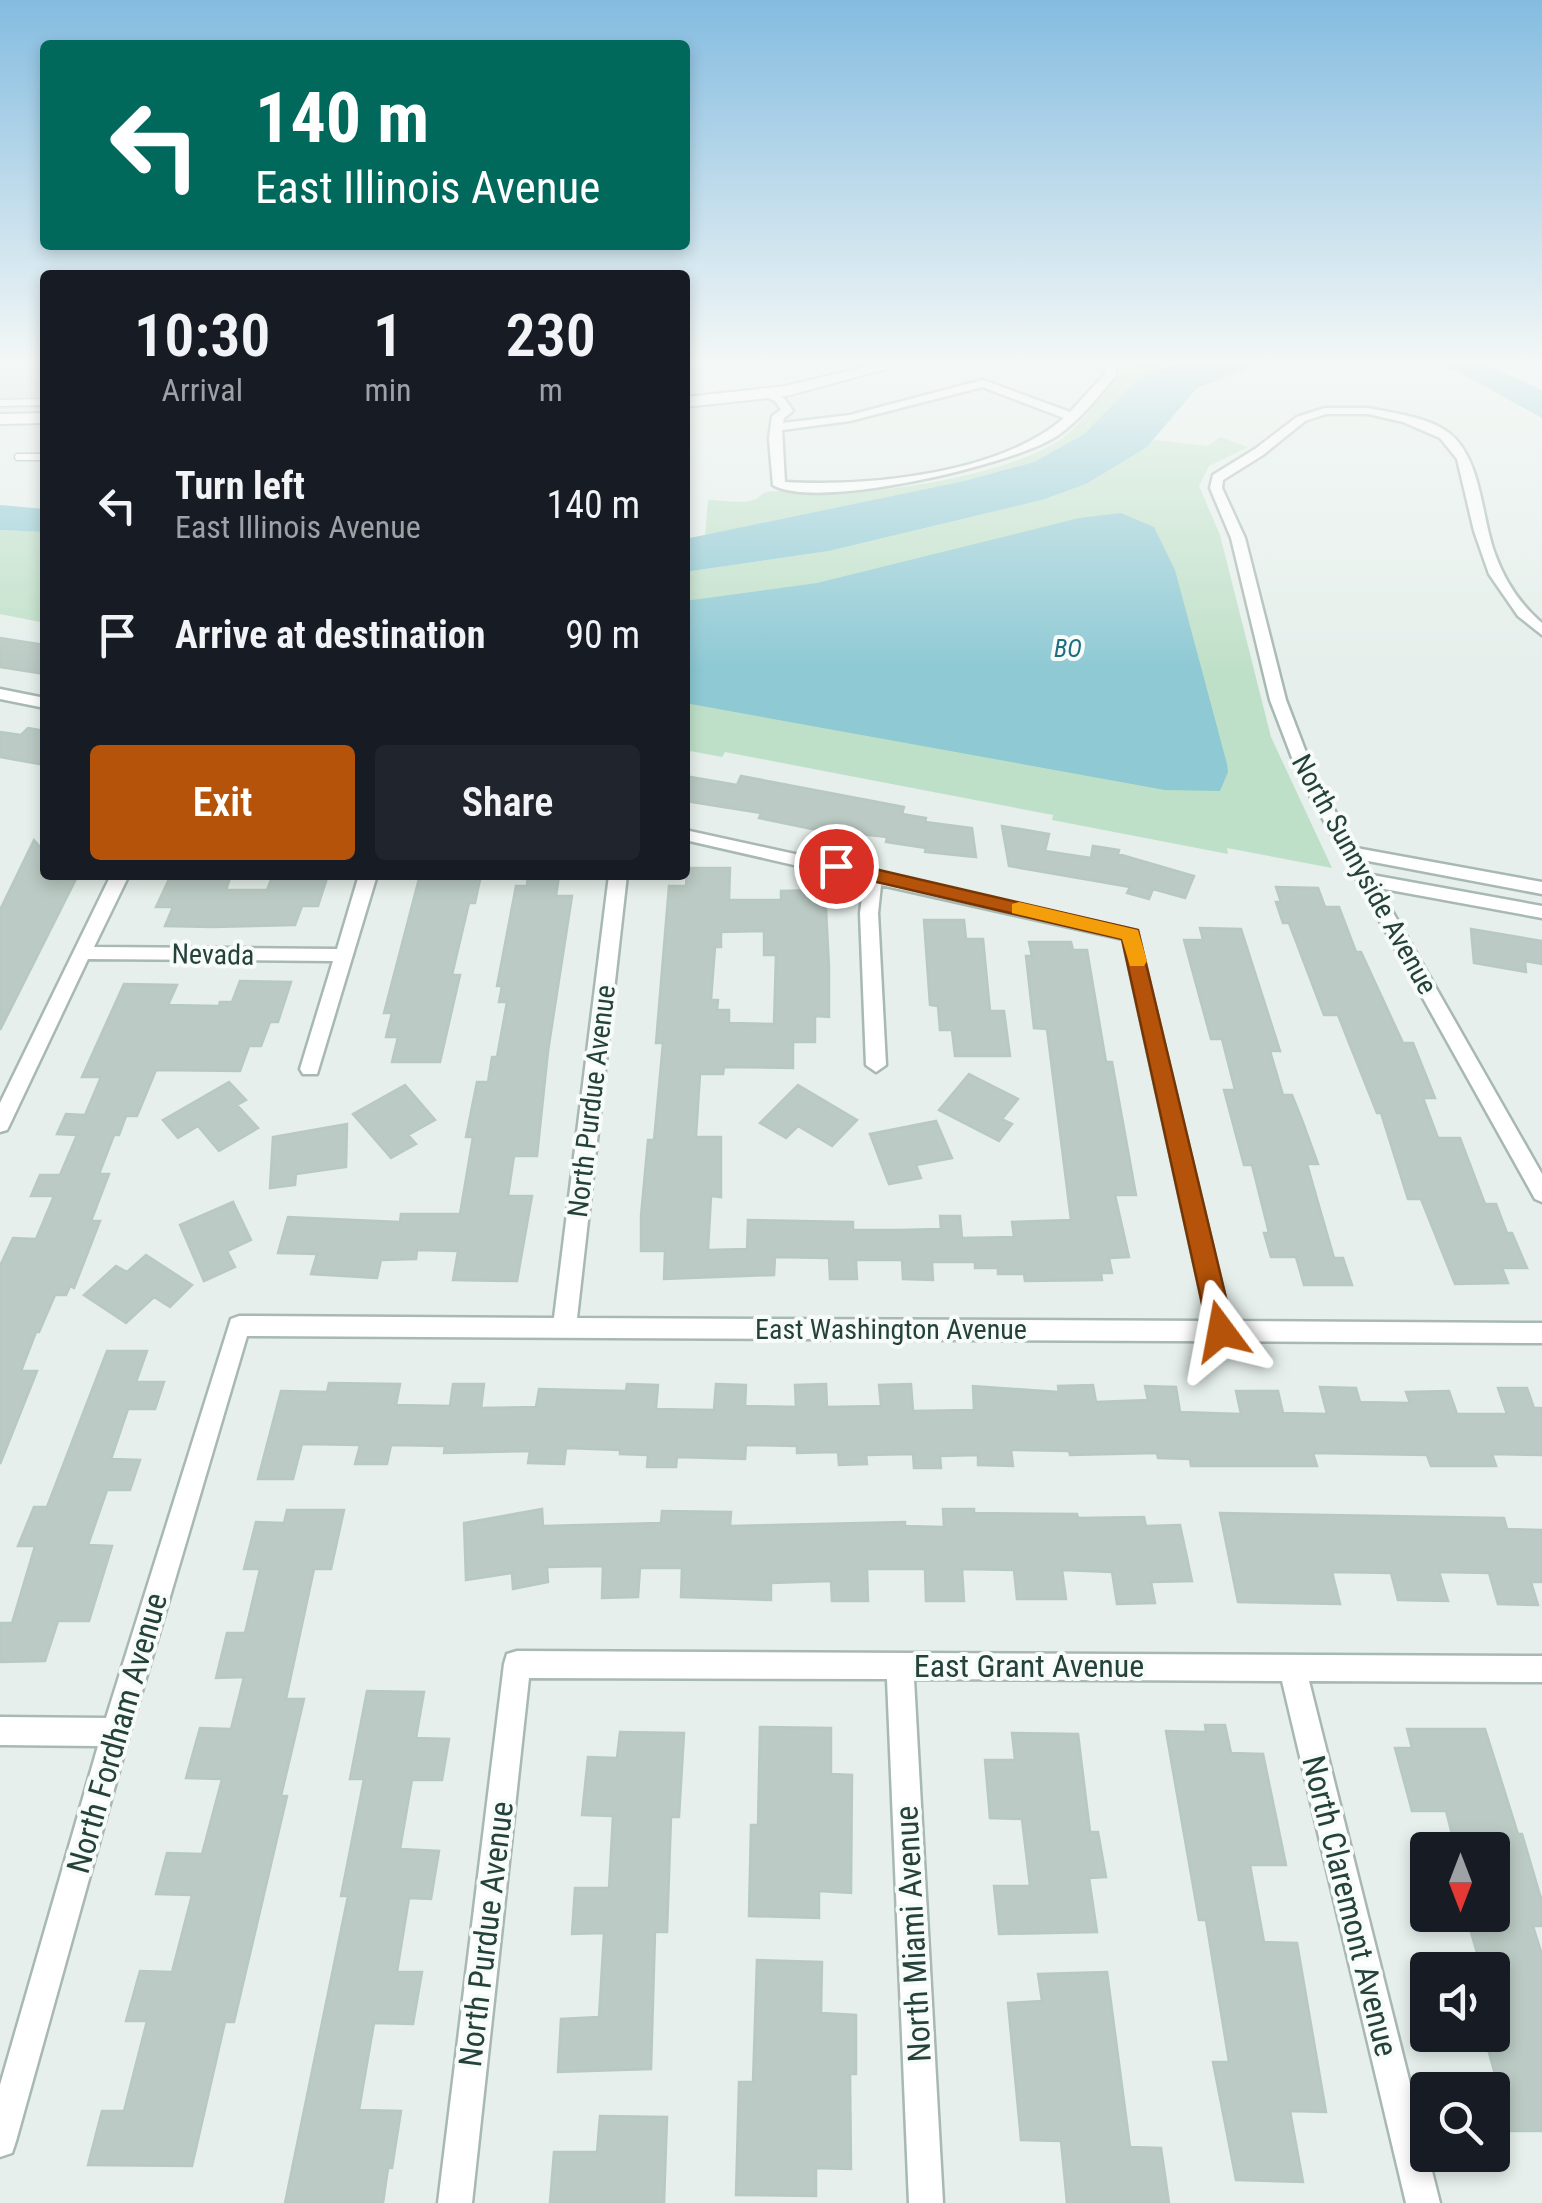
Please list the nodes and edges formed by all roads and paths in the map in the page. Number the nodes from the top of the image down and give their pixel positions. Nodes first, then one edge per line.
1 (777, 464) edge
2 (979, 464) edge
3 (1237, 464) edge
4 (1465, 464) edge
5 (1542, 631) edge
6 (0, 694) edge
7 (40, 702) edge
8 (690, 836) edge
9 (1348, 852) junction
10 (874, 874) junction
11 (118, 880) edge
12 (366, 880) edge
13 (617, 880) edge
14 (1366, 880) junction
15 (1542, 888) edge
16 (1542, 912) edge
17 (83, 952) junction
18 (343, 955) junction
19 (876, 1065) dead end
20 (310, 1069) dead end
21 (2, 1115) edge
22 (1534, 1166) edge
23 (1542, 1194) edge
24 (239, 1326) joint
25 (564, 1328) junction
26 (1221, 1331) junction
27 (1542, 1333) edge
28 (517, 1664) joint
29 (900, 1665) junction
30 (1292, 1666) junction
31 (1542, 1668) edge
32 (0, 1731) edge
33 (116, 1732) junction
34 (0, 2140) edge
35 (456, 2203) edge
36 (926, 2203) edge
37 (1423, 2203) edge

1 - 2 street
3 - 9 street, North Sunnyside Avenue
4 - 5 street, North Sunnyside Avenue
6 - 7 street
8 - 10 street
9 - 14 street, North Sunnyside Avenue
9 - 15 street
10 - 19 street
10 - 26 street
11 - 17 street
12 - 18 street
13 - 25 street, North Purdue Avenue
14 - 16 street
14 - 22 street, North Sunnyside Avenue
17 - 18 street, Nevada
17 - 21 street
18 - 20 street
22 - 23 street, North Sunnyside Avenue
24 - 25 street, East Washington Avenue
24 - 33 street, North Fordham Avenue
25 - 26 street, East Washington Avenue
26 - 27 street, East Washington Avenue
28 - 29 street, East Grant Avenue
28 - 35 street, North Purdue Avenue
29 - 30 street, East Grant Avenue
29 - 36 street, North Miami Avenue
30 - 31 street, East Grant Avenue
30 - 37 street, North Claremont Avenue
32 - 33 street
33 - 34 street, North Fordham Avenue

